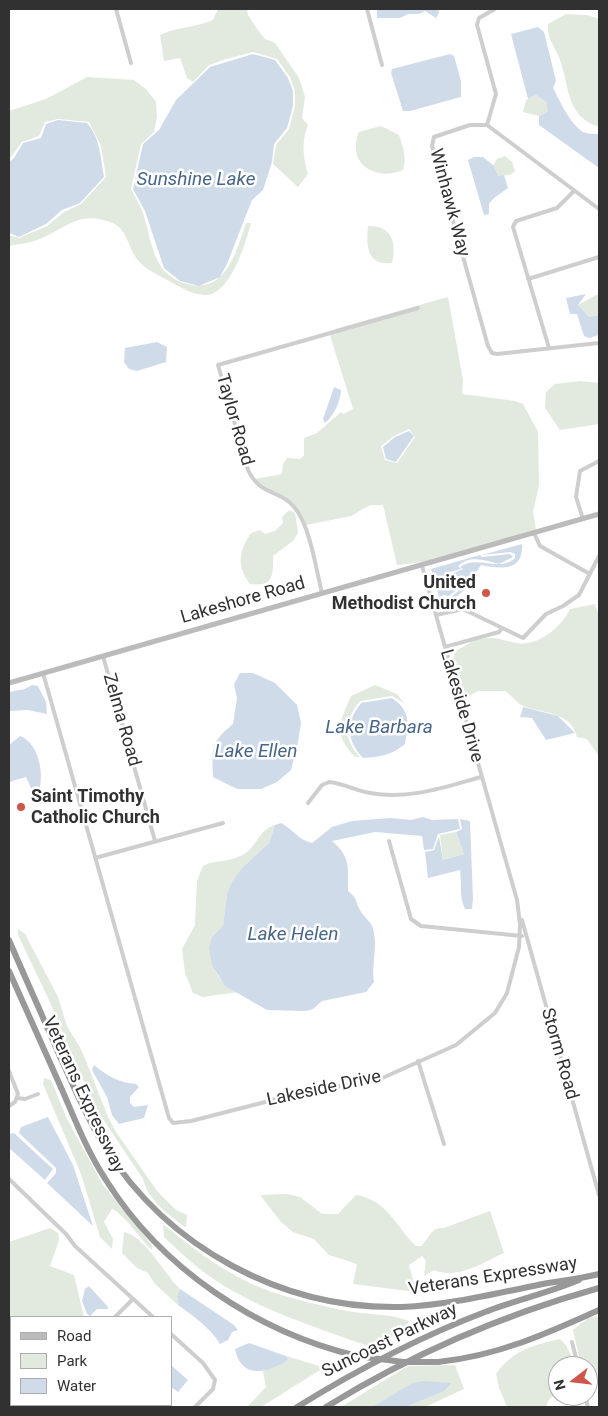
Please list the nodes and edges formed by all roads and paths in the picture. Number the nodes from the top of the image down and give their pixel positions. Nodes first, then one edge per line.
1 (116, 9) edge
2 (367, 9) edge
3 (495, 9) edge
4 (131, 63) dead end
5 (382, 64) dead end
6 (487, 125) junction
7 (574, 191) junction
8 (599, 209) edge
9 (599, 257) edge
10 (528, 279) junction
11 (418, 308) dead end
12 (599, 343) edge
13 (549, 348) junction
14 (599, 461) edge
15 (599, 516) edge
16 (582, 519) junction
17 (534, 533) junction
18 (599, 556) edge
19 (422, 566) junction
20 (590, 574) junction
21 (322, 593) junction
22 (436, 616) junction
23 (502, 628) junction
24 (445, 647) junction
25 (103, 656) junction
26 (43, 673) junction
27 (9, 682) edge
28 (481, 777) junction
29 (308, 802) dead end
30 (224, 823) dead end
31 (155, 841) junction
32 (389, 841) dead end
33 (96, 858) junction
34 (519, 913) junction
35 (520, 935) junction
36 (527, 937) junction
37 (9, 940) edge
38 (9, 971) edge
39 (418, 1061) junction
40 (9, 1071) edge
41 (38, 1094) dead end
42 (18, 1098) junction
43 (9, 1106) edge
44 (444, 1144) dead end
45 (9, 1179) edge
46 (599, 1195) edge
47 (599, 1274) edge
48 (584, 1278) junction
49 (599, 1288) edge
50 (133, 1298) junction
51 (599, 1310) edge
52 (116, 1316) edge
53 (152, 1316) edge
54 (172, 1335) edge
55 (572, 1342) dead end
56 (576, 1356) edge
57 (195, 1407) edge
58 (298, 1407) edge
59 (326, 1407) edge

1 - 4 street
2 - 5 street
3 - 6 street
6 - 7 street
6 - 13 street, Winhawk Way
7 - 8 street
7 - 10 street
9 - 10 street
10 - 13 street
11 - 21 street, Taylor Road
12 - 13 street, Winhawk Way
14 - 16 street
15 - 16 street, Lakeshore Road
16 - 17 street, Lakeshore Road
17 - 19 street, Lakeshore Road
17 - 20 street
18 - 20 street
19 - 21 street, Lakeshore Road
19 - 22 street, Lakeside Drive
20 - 23 street
21 - 25 street, Lakeshore Road
22 - 23 street
22 - 24 street, Lakeside Drive
23 - 24 street
24 - 28 street, Lakeside Drive
25 - 26 street, Lakeshore Road
25 - 31 street, Zelma Road
26 - 27 street, Lakeshore Road
26 - 33 street, Lakeside Drive
28 - 29 street
28 - 34 street, Lakeside Drive
30 - 31 street
31 - 33 street
32 - 35 street
33 - 39 street, Lakeside Drive
34 - 35 street, Lakeside Drive
34 - 36 street, Storm Road
35 - 36 street
35 - 39 street, Lakeside Drive
36 - 46 street, Storm Road
37 - 48 highway, Veterans Expressway
38 - 51 highway, Veterans Expressway, bridge
39 - 44 street
40 - 42 street
41 - 42 street
42 - 43 street
45 - 50 street
47 - 48 highway, Veterans Expressway
48 - 58 highway, Suncoast Parkway
49 - 59 highway, Suncoast Parkway
50 - 52 street
50 - 53 street
54 - 57 street
55 - 56 street

